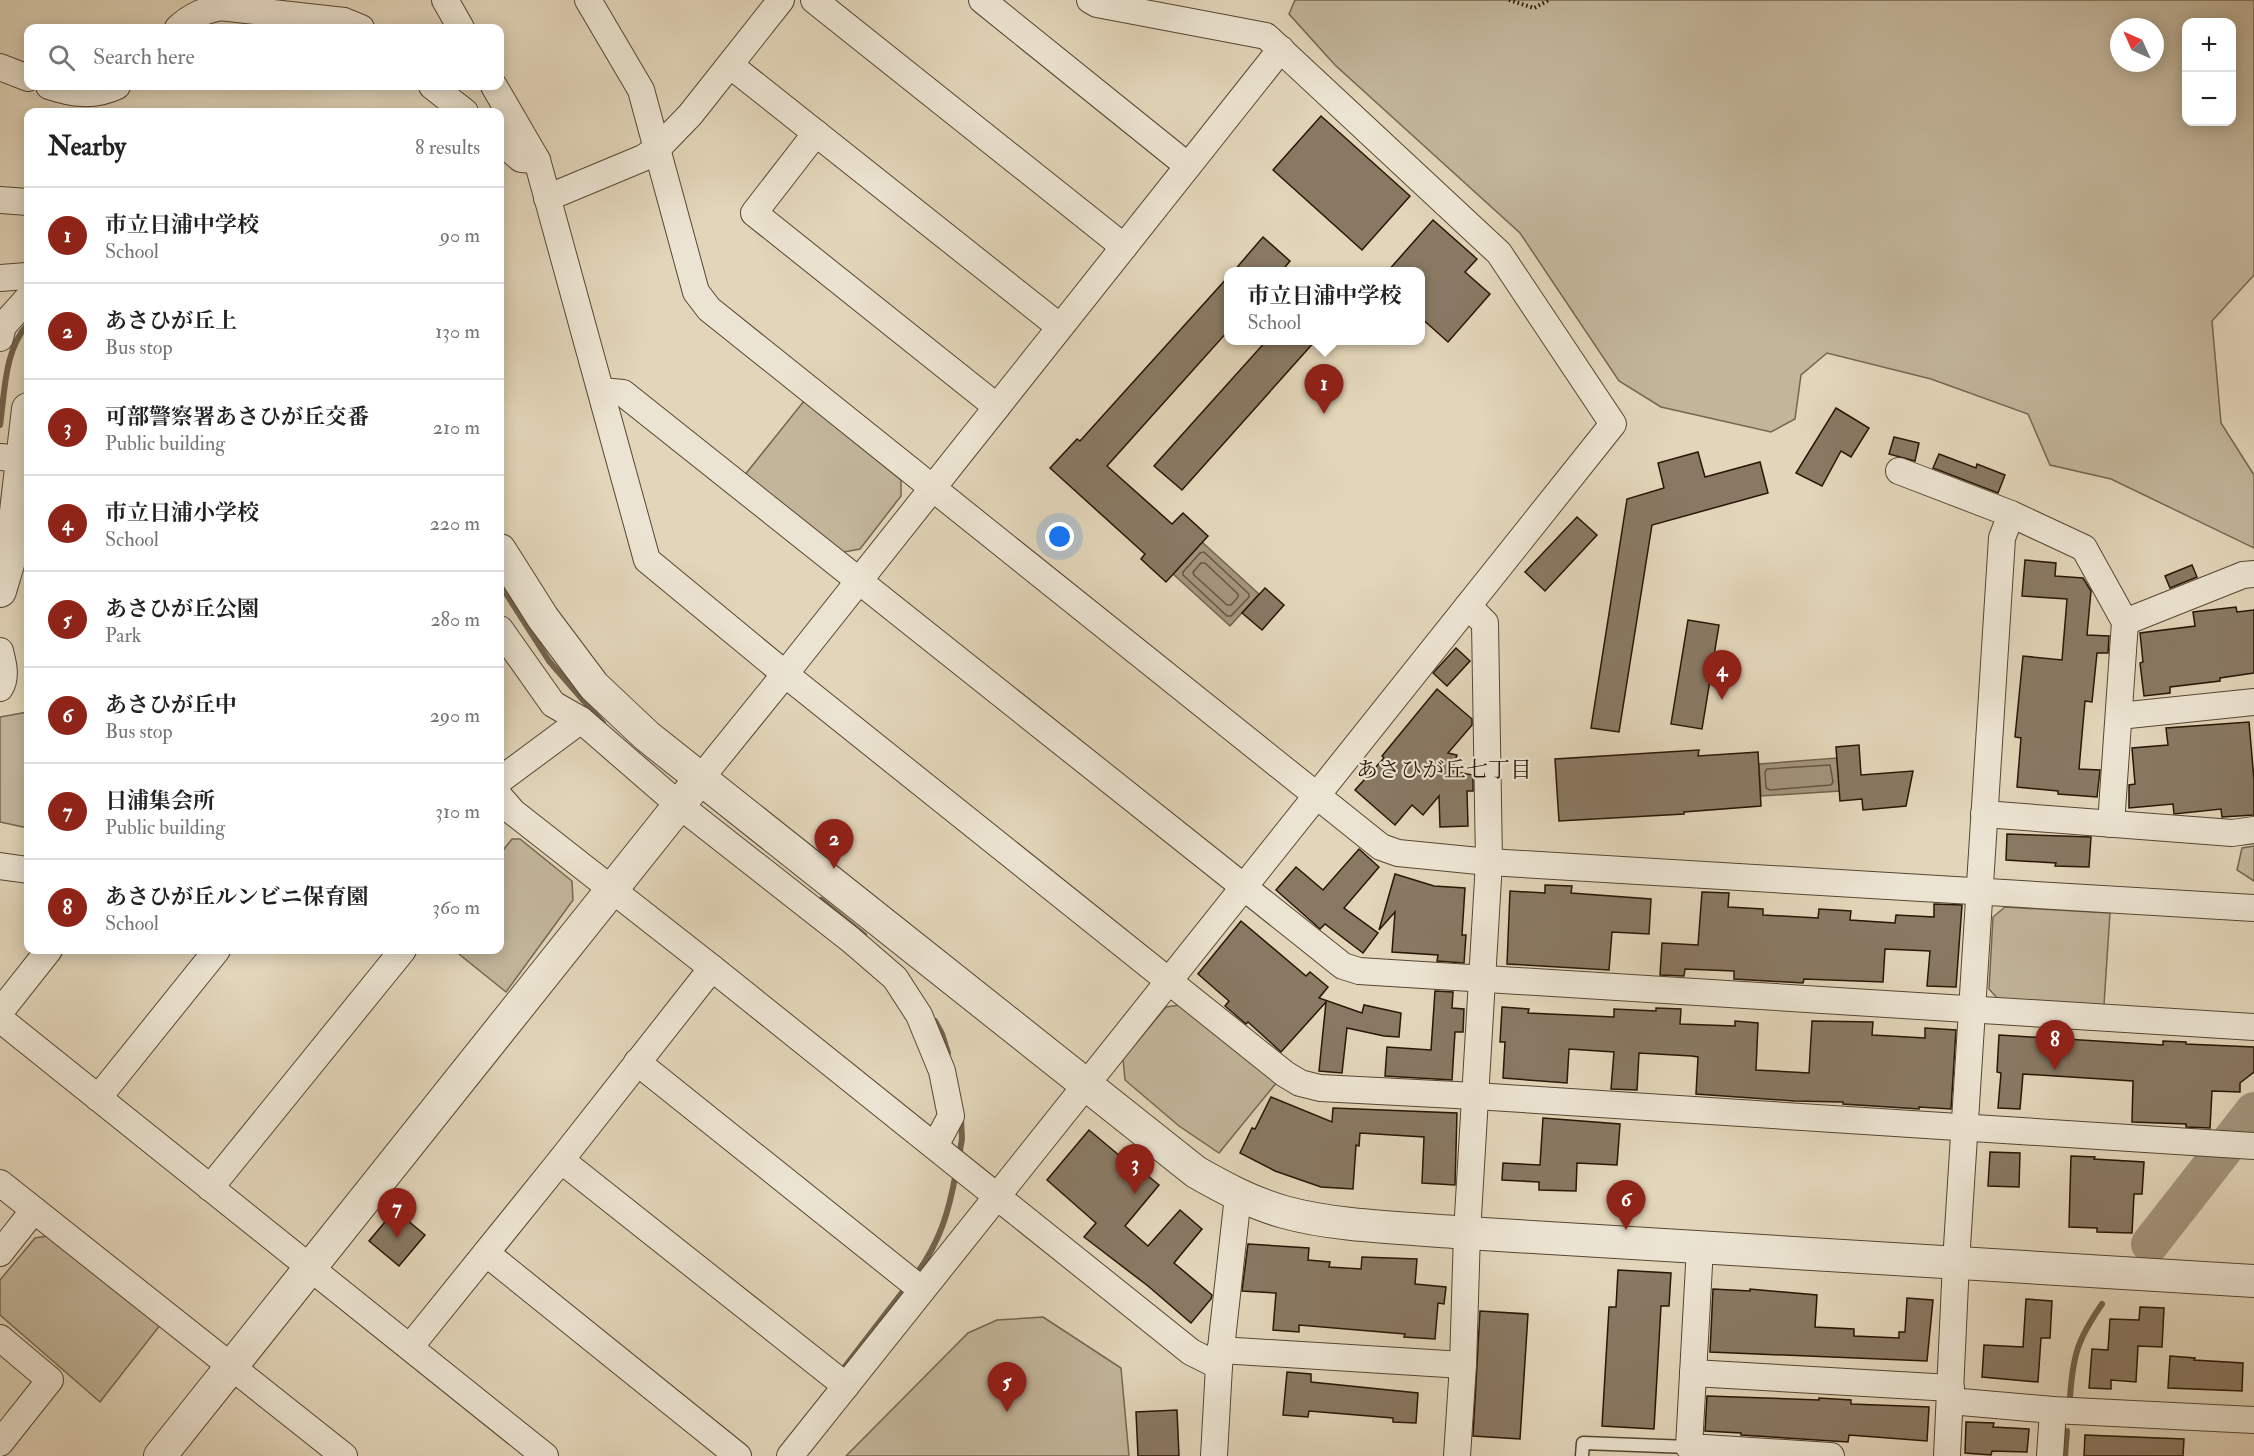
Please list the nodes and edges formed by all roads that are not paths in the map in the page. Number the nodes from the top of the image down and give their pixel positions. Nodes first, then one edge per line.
1 (445, 0) edge
2 (781, 0) edge
3 (813, 0) edge
4 (982, 0) edge
5 (1090, 0) edge
6 (598, 4) edge
7 (183, 24) edge
8 (351, 24) edge
9 (459, 24) edge
10 (1281, 49) junction
11 (730, 65) junction
12 (0, 67) edge
13 (24, 76) edge
14 (60, 90) edge
15 (108, 90) edge
16 (437, 90) edge
17 (496, 90) edge
18 (460, 108) edge
19 (816, 133) junction
20 (504, 144) edge
21 (657, 149) junction
22 (537, 160) junction
23 (1188, 166) junction
24 (547, 198) junction
25 (0, 200) edge
26 (24, 202) edge
27 (1124, 247) junction
28 (24, 276) edge
29 (0, 278) edge
30 (24, 302) edge
31 (1060, 327) junction
32 (0, 338) edge
33 (601, 391) junction
34 (997, 407) junction
35 (24, 421) edge
36 (11, 458) edge
37 (1899, 471) dead end
38 (932, 489) junction
39 (2011, 514) junction
40 (504, 556) edge
41 (2254, 574) edge
42 (858, 582) junction
43 (0, 591) edge
44 (1468, 606) junction
45 (2125, 622) junction
46 (504, 635) edge
47 (0, 651) edge
48 (785, 674) junction
49 (0, 688) edge
50 (2254, 702) edge
51 (2119, 716) junction
52 (581, 720) junction
53 (504, 777) edge
54 (700, 779) junction
55 (1317, 796) junction
56 (679, 805) junction
57 (504, 813) edge
58 (1984, 814) junction
59 (2111, 824) junction
60 (2254, 830) edge
61 (1489, 862) junction
62 (0, 866) edge
63 (24, 869) edge
64 (1244, 887) junction
65 (612, 890) junction
66 (1979, 892) junction
67 (2254, 908) edge
68 (46, 954) edge
69 (214, 954) edge
70 (400, 954) edge
71 (712, 968) junction
72 (1482, 979) junction
73 (1170, 981) junction
74 (1972, 1010) junction
75 (0, 1012) edge
76 (0, 1019) edge
77 (2254, 1027) edge
78 (637, 1062) junction
79 (1086, 1087) junction
80 (1475, 1096) junction
81 (98, 1098) junction
82 (1964, 1127) junction
83 (2236, 1145) edge
84 (935, 1146) junction
85 (561, 1160) junction
86 (0, 1183) edge
87 (210, 1188) junction
88 (997, 1196) junction
89 (1238, 1196) junction
90 (34, 1210) junction
91 (1467, 1233) junction
92 (1700, 1247) junction
93 (0, 1253) edge
94 (486, 1253) junction
95 (1956, 1262) junction
96 (311, 1269) junction
97 (2254, 1281) edge
98 (922, 1290) junction
99 (0, 1338) edge
100 (410, 1347) junction
101 (1220, 1358) junction
102 (1463, 1365) junction
103 (230, 1368) junction
104 (1693, 1373) junction
105 (846, 1386) junction
106 (1951, 1395) junction
107 (2053, 1410) junction
108 (2254, 1420) edge
109 (0, 1443) edge
110 (1689, 1447) junction
111 (336, 1454) edge
112 (160, 1456) edge
113 (546, 1456) edge
114 (738, 1456) edge
115 (790, 1456) edge
116 (1214, 1456) edge
117 (1457, 1456) edge
118 (1582, 1456) edge
119 (1831, 1456) edge
120 (1947, 1456) edge
121 (2050, 1456) edge

1 - 9 street
2 - 11 street
3 - 27 street
4 - 23 street
5 - 10 street
6 - 21 street
7 - 8 street
10 - 23 street
10 - 44 street
11 - 19 street
11 - 21 street
12 - 13 street
14 - 15 street
16 - 18 street
17 - 22 street
19 - 31 street
19 - 34 street
20 - 22 street
21 - 24 street
21 - 38 street
22 - 24 street
23 - 27 street
24 - 33 street
25 - 26 street
27 - 31 street
28 - 29 street
30 - 32 street
31 - 34 street
33 - 42 street
33 - 48 street
34 - 38 street
35 - 36 street
36 - 43 street
37 - 39 street
38 - 42 street
38 - 55 street
39 - 45 street
39 - 58 street
40 - 54 street
41 - 45 street
42 - 48 street
42 - 64 street
44 - 55 street
44 - 61 street
45 - 51 street
46 - 52 street
47 - 49 street
48 - 54 street
48 - 73 street
50 - 51 street
51 - 59 street
52 - 53 street
52 - 56 street
54 - 56 street
54 - 79 street
55 - 61 street
55 - 64 street
56 - 65 street
56 - 84 street
57 - 65 street
58 - 59 street
58 - 66 street
59 - 60 street
61 - 66 street
61 - 72 street
62 - 63 street
64 - 72 street
64 - 73 street
65 - 71 street
65 - 96 street
66 - 67 street
66 - 74 street
68 - 75 street
69 - 81 street
70 - 87 street
71 - 78 street
71 - 84 street
72 - 74 street
72 - 80 street
73 - 79 street
73 - 80 street
74 - 77 street
74 - 82 street
76 - 81 street
78 - 85 street
78 - 98 street
79 - 88 street
79 - 89 street
80 - 82 street
80 - 91 street
81 - 87 street
82 - 83 street
82 - 95 street
84 - 88 street
85 - 94 street
85 - 105 street
86 - 90 street
87 - 96 street
88 - 98 street
88 - 101 street
89 - 91 street
89 - 101 street
90 - 93 street
90 - 103 street
91 - 92 street
91 - 102 street
92 - 95 street
92 - 104 street
94 - 100 street
94 - 114 street
95 - 97 street
95 - 106 street
96 - 100 street
96 - 103 street
98 - 105 street
99 - 109 street
100 - 113 street
101 - 102 street
101 - 116 street
102 - 117 street
103 - 111 street
103 - 112 street
104 - 106 street
104 - 110 street
105 - 115 street
106 - 107 street
106 - 120 street
107 - 108 street
107 - 121 street
110 - 118 lane
110 - 119 street

